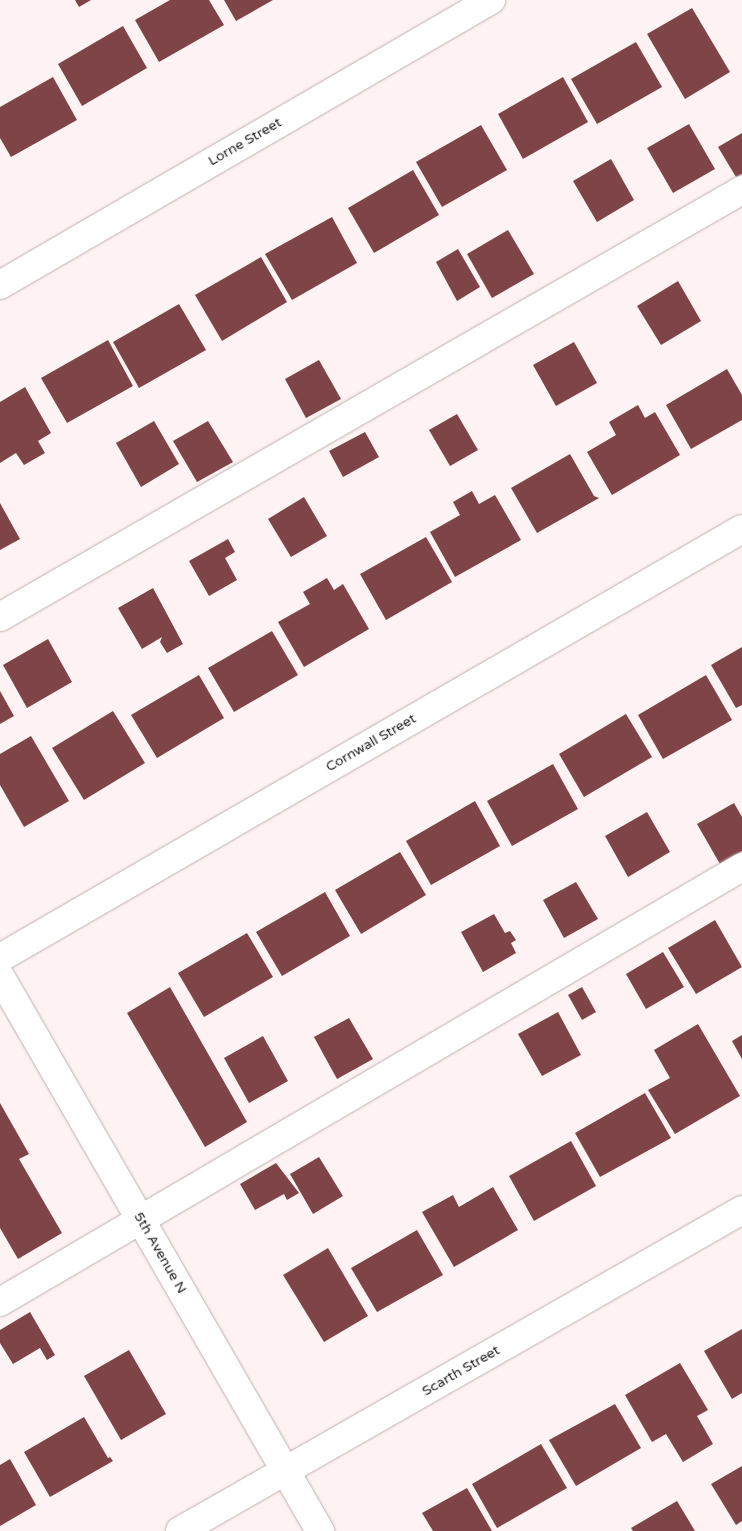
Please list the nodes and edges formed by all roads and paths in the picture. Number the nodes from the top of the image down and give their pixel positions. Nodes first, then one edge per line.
1 (490, 0) edge
2 (742, 190) edge
3 (0, 285) edge
4 (742, 529) edge
5 (0, 617) edge
6 (742, 867) edge
7 (0, 958) edge
8 (0, 976) edge
9 (742, 1210) edge
10 (140, 1220) junction
11 (0, 1302) edge
12 (285, 1471) junction
13 (180, 1531) edge
14 (320, 1531) edge

1 - 3 street, Lorne Street
2 - 5 street
4 - 7 street, Cornwall Street
6 - 10 street
8 - 10 street, 5th Avenue N
9 - 12 street, Scarth Street
10 - 11 street
10 - 12 street, 5th Avenue N
12 - 13 street, Scarth Street
12 - 14 street, 5th Avenue N

